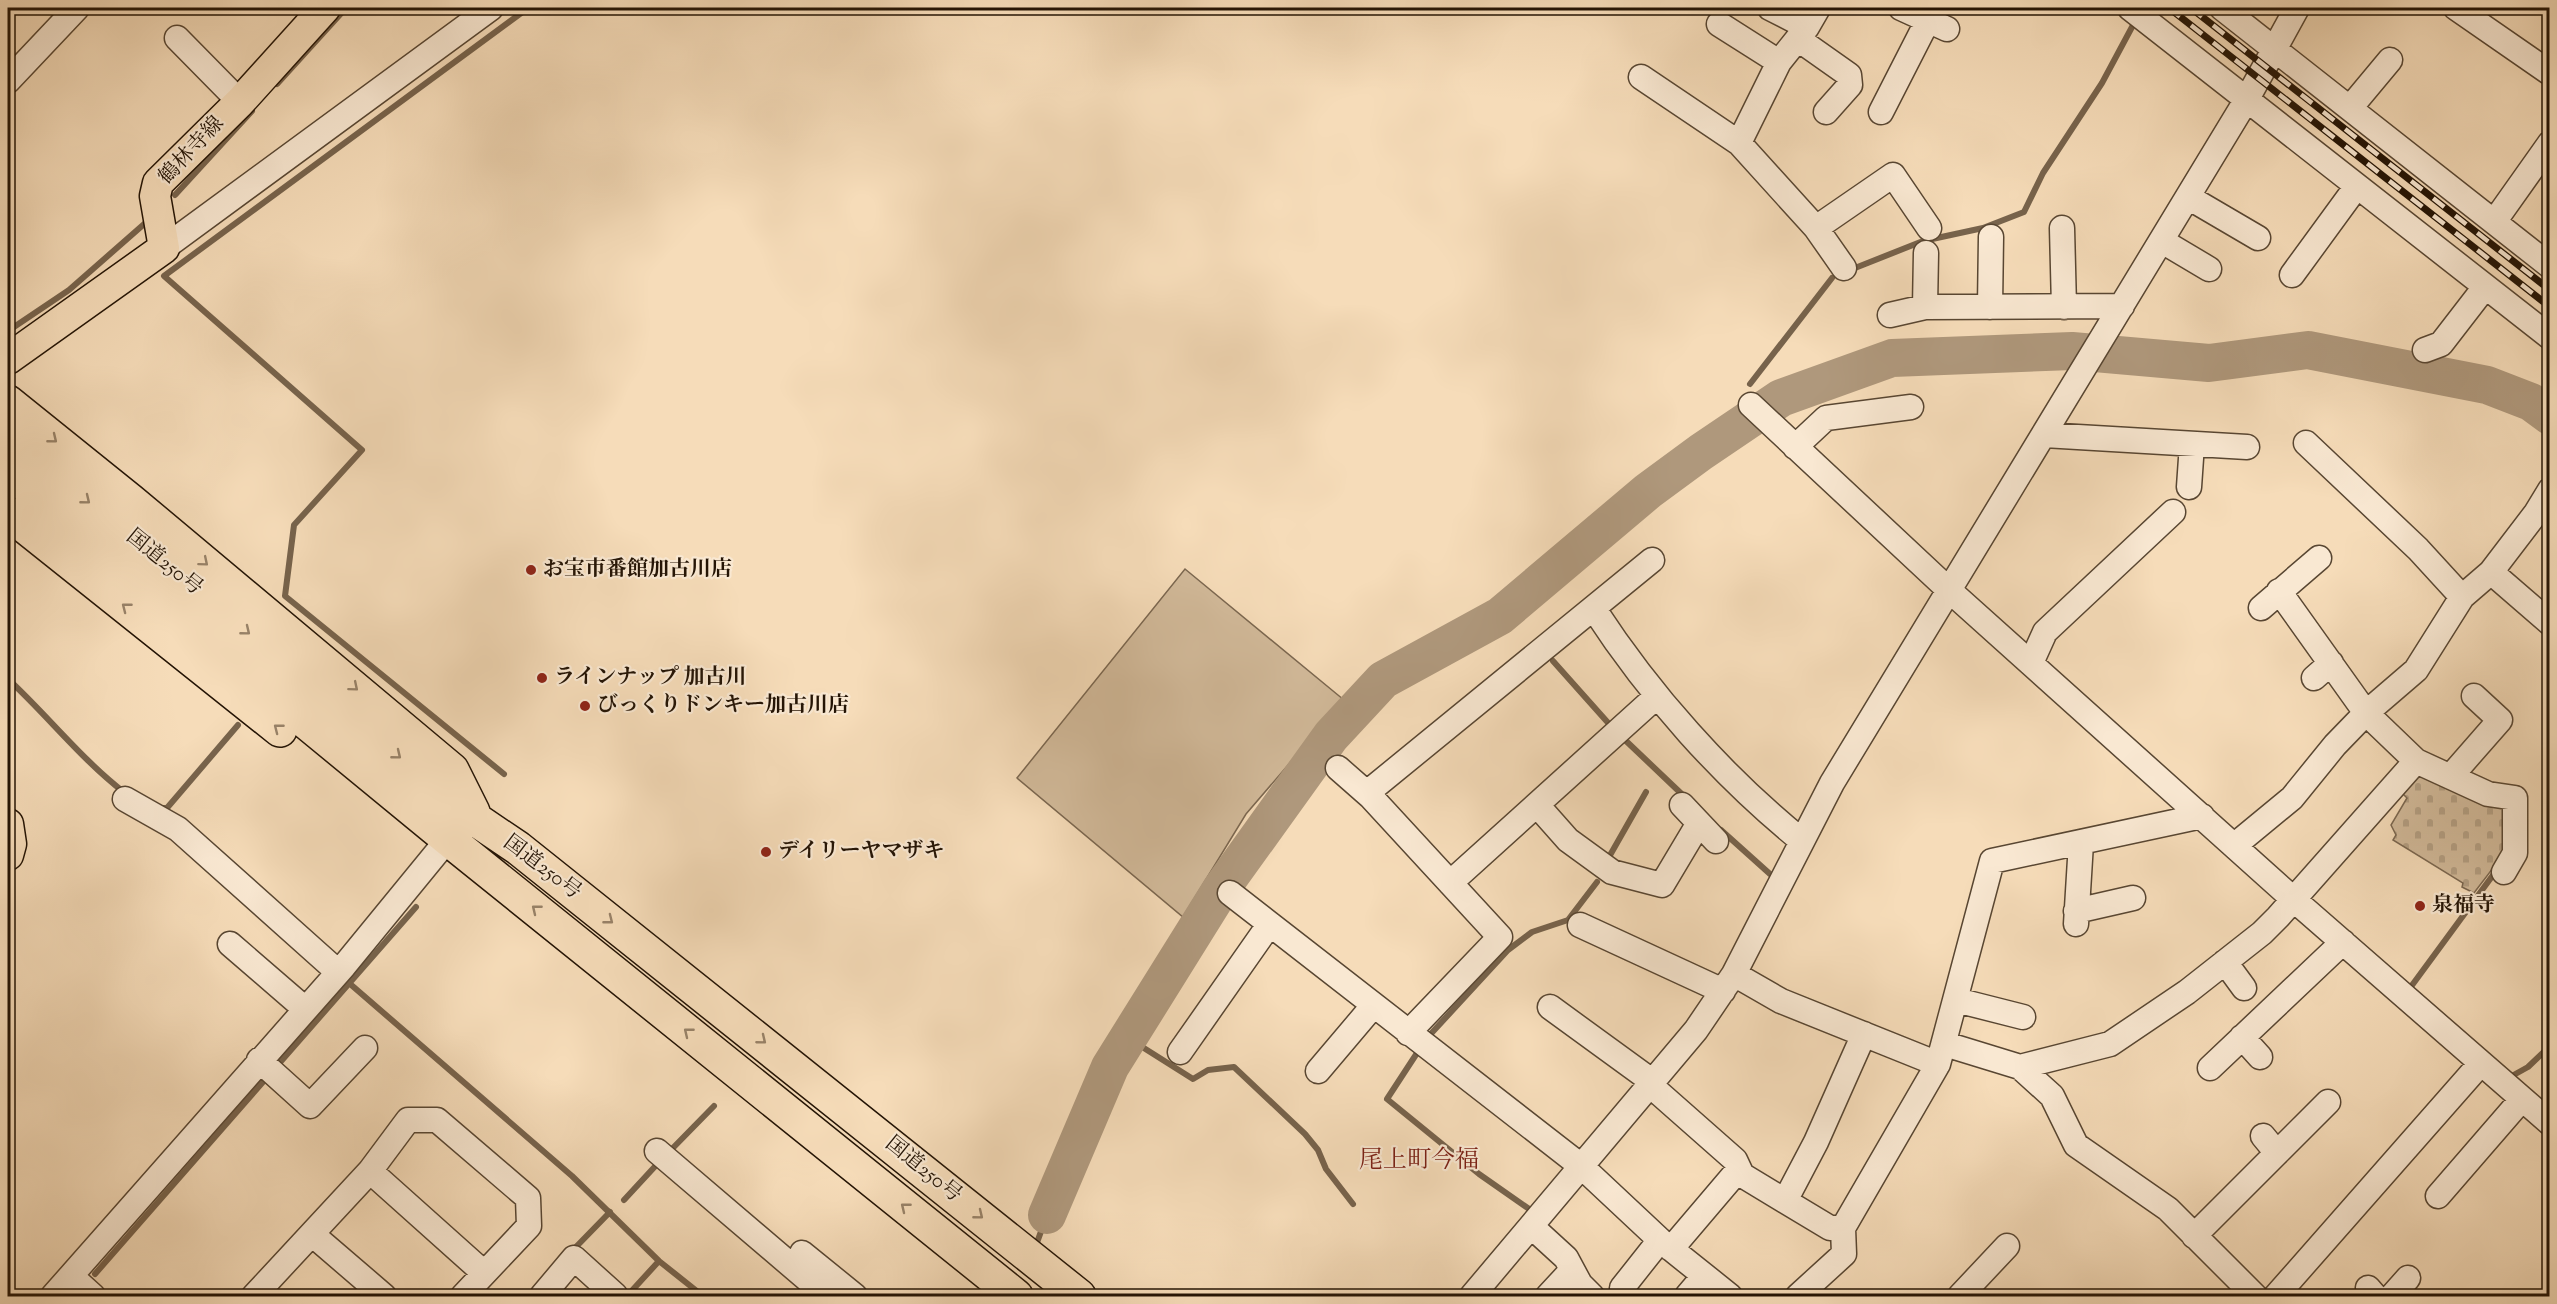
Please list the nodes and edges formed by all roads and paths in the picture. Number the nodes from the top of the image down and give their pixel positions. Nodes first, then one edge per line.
1 (77, 8) edge
2 (325, 8) edge
3 (491, 8) edge
4 (1770, 8) edge
5 (1901, 8) edge
6 (2130, 8) edge
7 (2222, 8) edge
8 (2297, 8) edge
9 (2456, 8) edge
10 (1719, 24) dead end
11 (1808, 24) edge
12 (177, 39) dead end
13 (2275, 49) junction
14 (2390, 60) dead end
15 (1779, 62) junction
16 (2550, 73) edge
17 (1641, 77) dead end
18 (8, 81) edge
19 (2247, 99) junction
20 (240, 102) junction
21 (2350, 108) junction
22 (1827, 112) dead end
23 (1881, 112) dead end
24 (1739, 142) junction
25 (2550, 143) edge
26 (2357, 186) junction
27 (2188, 197) junction
28 (2494, 222) junction
29 (1816, 228) junction
30 (1929, 228) dead end
31 (2062, 228) dead end
32 (1991, 237) dead end
33 (2258, 238) dead end
34 (2162, 241) junction
35 (164, 248) junction
36 (1926, 254) dead end
37 (2550, 266) edge
38 (1844, 268) dead end
39 (2209, 269) dead end
40 (2292, 275) dead end
41 (2485, 287) junction
42 (2122, 306) junction
43 (1925, 307) junction
44 (1990, 307) junction
45 (2064, 307) junction
46 (1890, 315) dead end
47 (2550, 337) edge
48 (2425, 350) dead end
49 (8, 359) edge
50 (8, 402) edge
51 (1911, 407) dead end
52 (1756, 410) dead end
53 (2044, 435) junction
54 (8, 436) edge
55 (2306, 443) dead end
56 (2192, 444) junction
57 (1795, 447) junction
58 (2247, 447) dead end
59 (8, 469) edge
60 (2189, 487) dead end
61 (8, 488) edge
62 (2550, 490) edge
63 (53, 512) junction
64 (2173, 512) dead end
65 (8, 513) edge
66 (2319, 558) dead end
67 (1652, 560) dead end
68 (2491, 572) junction
69 (1950, 591) junction
70 (2279, 591) junction
71 (2462, 597) junction
72 (2261, 608) dead end
73 (1594, 609) junction
74 (2550, 623) edge
75 (2031, 663) junction
76 (1657, 696) junction
77 (2474, 696) dead end
78 (2366, 712) junction
79 (2416, 761) junction
80 (1338, 768) dead end
81 (2451, 776) junction
82 (1371, 797) junction
83 (125, 799) dead end
84 (1537, 805) junction
85 (1682, 806) dead end
86 (2202, 816) junction
87 (478, 821) junction
88 (1699, 823) junction
89 (8, 824) edge
90 (448, 839) junction
91 (1716, 841) dead end
92 (1802, 841) junction
93 (2081, 843) junction
94 (2235, 845) junction
95 (8, 855) edge
96 (2504, 872) dead end
97 (1450, 883) junction
98 (1230, 893) dead end
99 (2133, 898) dead end
100 (2292, 898) junction
101 (1269, 925) junction
102 (1580, 925) dead end
103 (2343, 942) junction
104 (230, 944) dead end
105 (2225, 962) junction
106 (338, 972) junction
107 (1729, 983) junction
108 (2244, 988) dead end
109 (1956, 1000) junction
110 (1373, 1006) junction
111 (1550, 1007) dead end
112 (304, 1008) junction
113 (2023, 1017) dead end
114 (1408, 1033) junction
115 (1864, 1034) junction
116 (2242, 1037) junction
117 (365, 1048) dead end
118 (1180, 1052) dead end
119 (1941, 1054) junction
120 (2260, 1057) dead end
121 (2481, 1063) junction
122 (2020, 1066) junction
123 (2210, 1068) dead end
124 (269, 1069) junction
125 (1318, 1071) dead end
126 (1651, 1083) junction
127 (2522, 1099) junction
128 (2328, 1102) dead end
129 (2550, 1123) edge
130 (657, 1150) dead end
131 (1581, 1166) junction
132 (680, 1169) junction
133 (1739, 1169) junction
134 (370, 1171) junction
135 (2438, 1196) dead end
136 (1785, 1201) junction
137 (1531, 1226) junction
138 (1843, 1228) junction
139 (313, 1235) junction
140 (2194, 1236) junction
141 (1666, 1244) junction
142 (2007, 1246) dead end
143 (1572, 1270) junction
144 (484, 1273) junction
145 (71, 1276) junction
146 (1704, 1276) junction
147 (2408, 1278) dead end
148 (615, 1295) edge
149 (1622, 1295) edge
150 (53, 1296) edge
151 (93, 1296) edge
152 (254, 1296) edge
153 (384, 1296) edge
154 (463, 1296) edge
155 (542, 1296) edge
156 (827, 1296) edge
157 (855, 1296) edge
158 (1016, 1296) edge
159 (1080, 1296) edge
160 (1474, 1296) edge
161 (1548, 1296) edge
162 (1592, 1296) edge
163 (1687, 1296) edge
164 (1730, 1296) edge
165 (1798, 1296) edge
166 (1960, 1296) edge
167 (2254, 1296) edge
168 (2276, 1296) edge
169 (2392, 1296) edge

1 - 18 street
2 - 20 main road, 鶴林寺線
3 - 35 street
4 - 11 street
5 - 23 street
6 - 19 street
7 - 13 street
8 - 13 street
9 - 16 street
10 - 15 street
11 - 15 street
11 - 22 street
12 - 20 street
13 - 19 street
13 - 21 street
14 - 21 street
15 - 24 street
17 - 24 street
19 - 26 street
19 - 27 street
20 - 35 main road, 鶴林寺線
21 - 28 street
24 - 29 street
25 - 28 street
26 - 40 street
26 - 41 street
27 - 33 street
27 - 34 street
28 - 37 street
29 - 30 street
29 - 38 street
31 - 45 street
32 - 44 street
34 - 39 street
34 - 42 street
35 - 49 main road
36 - 43 street
41 - 47 street
41 - 48 street
42 - 45 street
42 - 53 street
43 - 44 street
43 - 46 street
44 - 45 street
50 -> 87 highway
51 - 57 street
52 - 57 street
53 - 56 street
53 - 69 street
54 -> 87 highway, 国道250号
55 - 71 street
56 - 58 street
56 - 60 street
57 - 69 street
59 - 63 highway, 国道250号
61 - 63 highway
62 - 68 street
63 - 90 highway, 国道250号
64 - 75 street
90 -> 65 highway
66 - 70 street
67 - 73 street
68 - 71 street
68 - 74 street
69 - 75 street
69 - 92 street
70 - 72 street
70 - 78 street
71 - 78 street
73 - 76 street
73 - 82 street
75 - 86 street
76 - 84 street
76 - 92 street
77 - 81 street
78 - 79 street
78 - 94 street
79 - 81 street
79 - 100 street
80 - 82 street
81 - 96 street
82 - 97 street
83 - 106 street
84 - 88 street
84 - 97 street
85 - 88 street
86 - 93 street
86 - 94 street
87 - 90 street
87 -> 159 highway, 国道250号
88 - 91 street
89 - 95 main road
90 - 106 street
158 -> 90 highway, 国道250号
92 - 107 street
93 - 99 street
93 - 109 street
94 - 100 street
97 - 114 street
98 - 101 street
100 - 103 street
100 - 105 street
101 - 110 street
101 - 118 street
102 - 107 street
103 - 116 street
103 - 121 street
104 - 112 street
105 - 108 street
105 - 122 street
106 - 112 street
107 - 115 street
107 - 126 street
109 - 113 street
109 - 119 street
110 - 114 street
110 - 125 street
111 - 126 street
112 - 124 street
114 - 131 street
115 - 119 street
115 - 136 street
116 - 120 street
116 - 123 street
117 - 124 street
119 - 122 street
119 - 138 street
121 - 127 street
121 - 168 street
122 - 140 street
124 - 145 street
126 - 131 street
126 - 133 street
127 - 129 street
127 - 135 street
128 - 140 street
130 - 132 street
131 - 137 street
131 - 141 street
132 - 156 street
132 - 157 street
133 - 136 street
133 - 141 street
134 - 139 street
134 - 144 street
134 - 144 street
136 - 138 street
137 - 143 street
137 - 160 street
138 - 165 street
139 - 152 street
139 - 153 street
140 - 167 street
141 - 146 street
141 - 149 street
142 - 166 street
143 - 161 street
143 - 162 street
144 - 154 street
145 - 150 street
145 - 151 street
146 - 163 street
146 - 164 street
147 - 169 street
148 - 155 street

